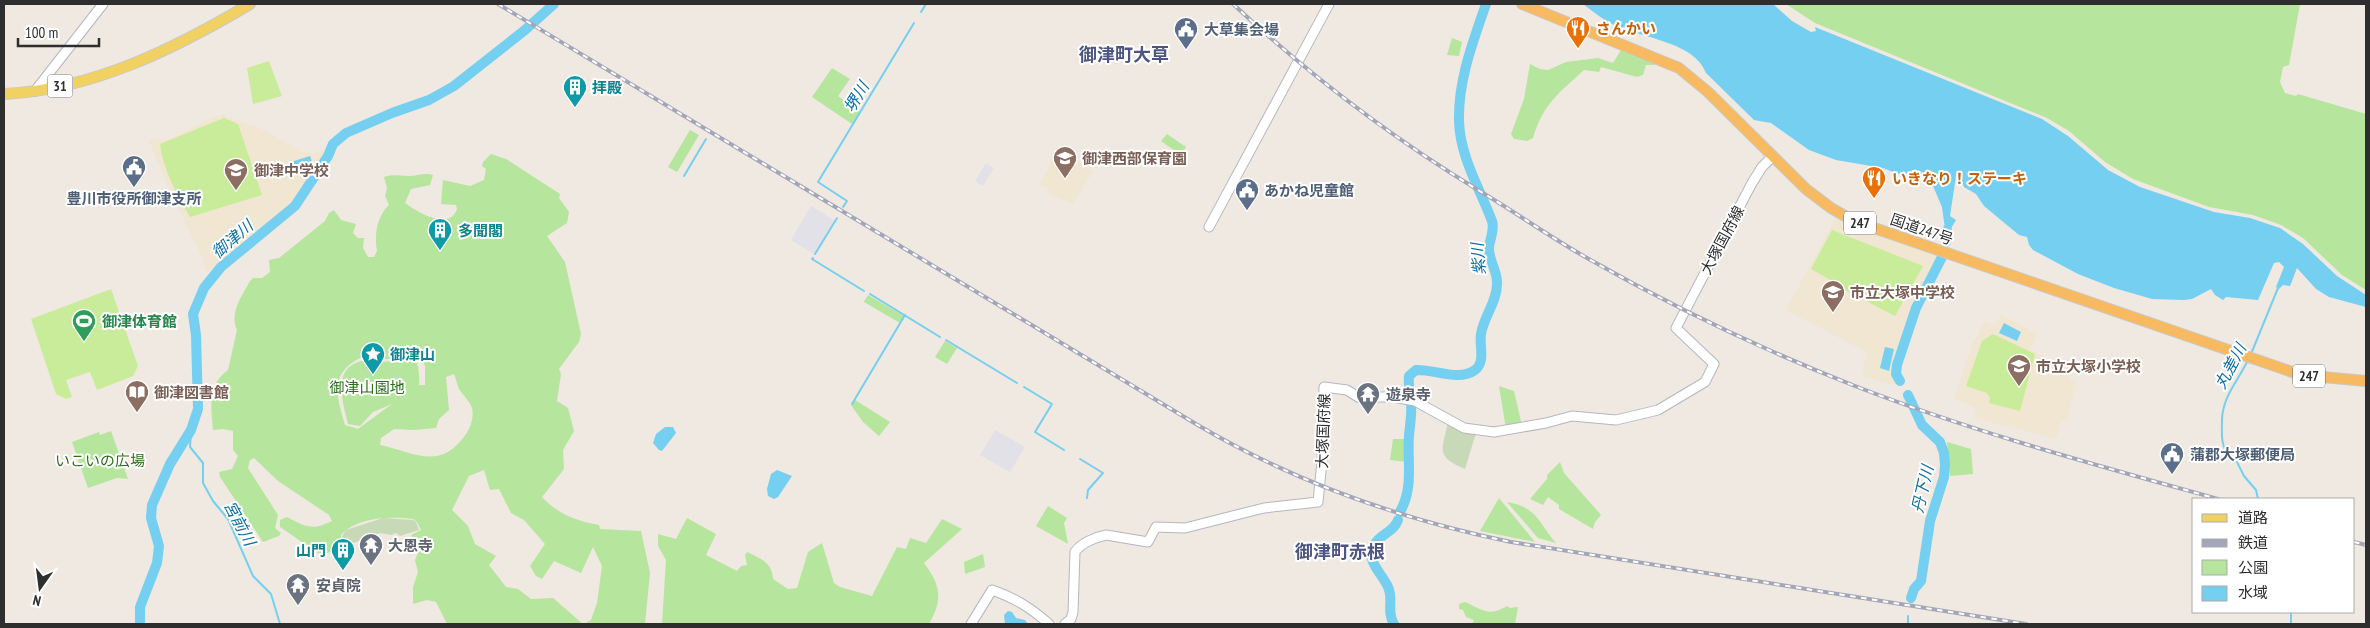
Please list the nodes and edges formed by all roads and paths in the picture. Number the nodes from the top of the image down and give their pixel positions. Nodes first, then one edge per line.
1 (103, 4) edge
2 (250, 4) edge
3 (1329, 4) edge
4 (1522, 4) edge
5 (1538, 4) edge
6 (35, 90) junction
7 (4, 94) edge
8 (1773, 156) junction
9 (1209, 226) dead end
10 (2252, 355) junction
11 (2366, 375) edge
12 (2366, 381) edge
13 (971, 624) edge
14 (1049, 624) edge
15 (1065, 624) edge

1 - 6 main road
2 - 6 main road, 31
3 - 9 main road
4 - 8 highway, 国道247号 / 247
5 - 10 highway, 国道247号 / 247
6 - 7 main road, 31
8 - 10 highway, 国道247号 / 247
8 - 15 main road, 大塚国府線
10 - 11 highway, 国道247号 / 247
10 - 12 highway, 国道247号 / 247
13 - 14 main road

